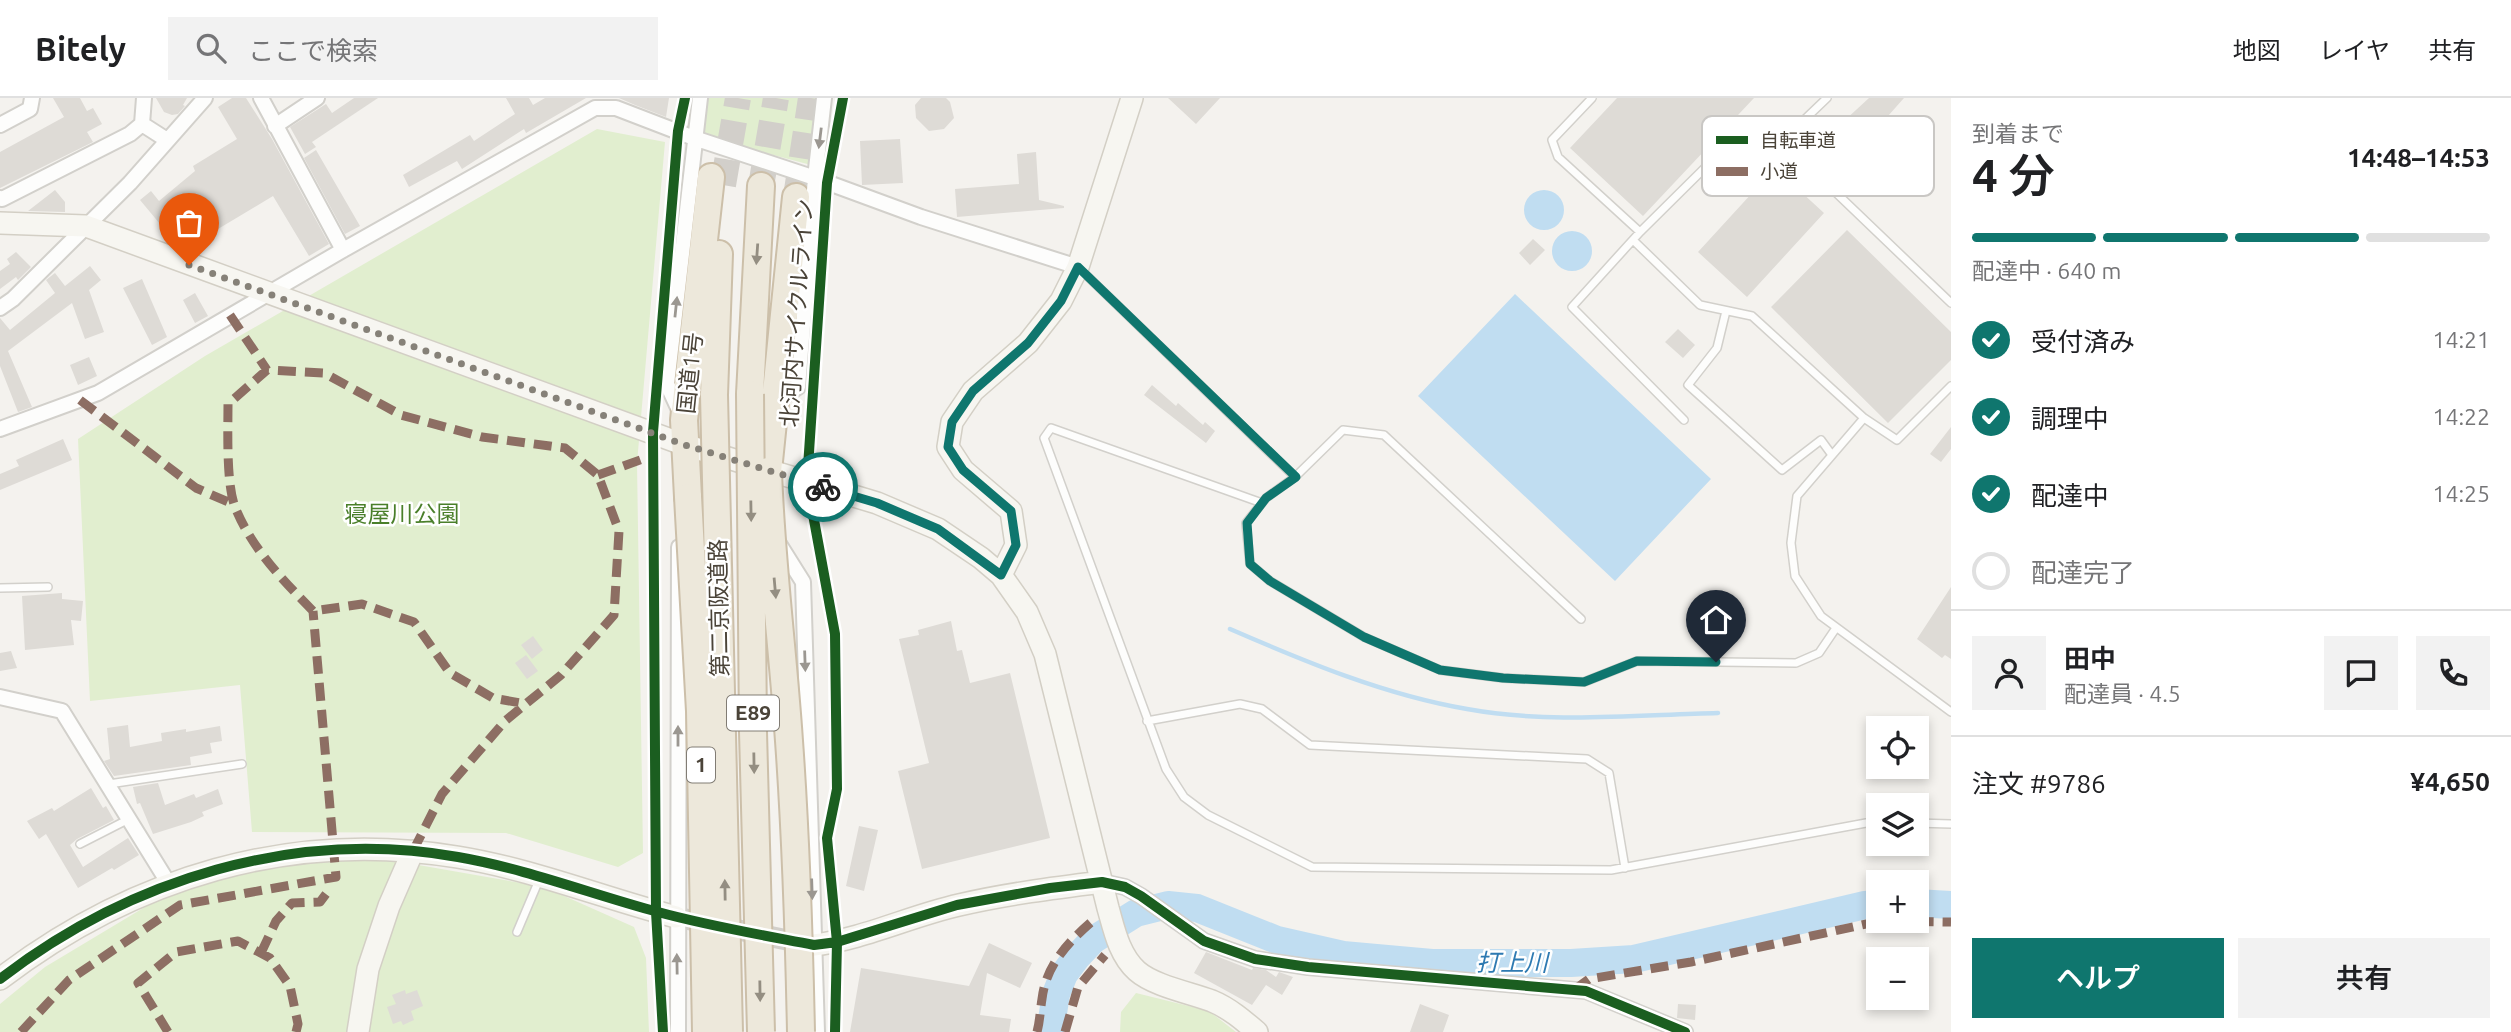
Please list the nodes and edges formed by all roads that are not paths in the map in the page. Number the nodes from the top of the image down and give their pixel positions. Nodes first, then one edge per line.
1 (32, 98) edge
2 (144, 98) edge
3 (205, 98) edge
4 (261, 98) edge
5 (317, 98) edge
6 (700, 98) edge
7 (824, 98) edge
8 (1132, 98) edge
9 (1578, 98) edge
10 (1592, 98) edge
11 (1827, 98) edge
12 (1586, 105) junction
13 (1809, 116) edge
14 (142, 124) junction
15 (0, 125) edge
16 (275, 127) junction
17 (694, 138) junction
18 (167, 140) junction
19 (1702, 171) edge
20 (815, 178) junction
21 (717, 181) joint
22 (761, 186) tunnel mouth
23 (1840, 196) edge
24 (796, 197) tunnel mouth
25 (0, 198) edge
26 (0, 223) edge
27 (86, 226) junction
28 (1640, 232) junction
29 (1633, 240) junction
30 (343, 250) junction
31 (1078, 267) junction
32 (267, 294) junction
33 (1951, 303) edge
34 (0, 308) edge
35 (1726, 311) junction
36 (1951, 386) edge
37 (762, 399) junction
38 (1864, 418) junction
39 (1684, 420) dead end
40 (0, 429) edge
41 (684, 433) junction
42 (1832, 454) junction
43 (768, 471) junction
44 (1296, 477) junction
45 (688, 497) junction
46 (1262, 503) junction
47 (770, 529) junction
48 (1001, 575) junction
49 (48, 587) dead end
50 (0, 588) edge
51 (1581, 620) dead end
52 (1836, 628) junction
53 (0, 697) edge
54 (1951, 712) edge
55 (1147, 721) junction
56 (242, 764) dead end
57 (109, 785) junction
58 (129, 819) junction
59 (1866, 823) edge
60 (1929, 823) edge
61 (1951, 824) edge
62 (80, 845) dead end
63 (413, 851) junction
64 (1625, 868) junction
65 (540, 876) junction
66 (1102, 882) junction
67 (169, 884) junction
68 (676, 917) junction
69 (517, 933) dead end
70 (814, 945) junction
71 (0, 979) edge
72 (358, 1032) edge
73 (678, 1032) edge
74 (706, 1032) edge
75 (729, 1032) edge
76 (761, 1032) edge
77 (801, 1032) edge
78 (817, 1032) edge
79 (1257, 1032) edge
80 (1685, 1032) edge

1 - 15 street
2 - 14 street
3 - 18 street
4 - 16 street
5 - 16 street
6 - 17 street
7 -> 20 street
8 - 31 street
9 - 12 lane
10 - 12 lane
11 - 13 lane
12 - 28 lane
14 - 18 street
14 - 25 street
16 - 30 street
17 - 20 street
17 - 30 street
41 -> 17 street
18 - 27 street
19 - 28 lane
20 - 31 street
20 - 37 street
21 - 41 highway, 国道1号 / 1
75 -> 21 highway, 第二京阪道路 / E89, bridge
22 -> 37 highway, 第二京阪道路 / E89
23 - 33 lane
24 - 37 highway
26 - 27 street
27 - 32 street
27 - 34 street
28 - 29 lane
29 - 35 lane
29 - 39 lane
30 - 32 street
31 - 44 lane
31 - 48 street
32 - 40 street
32 - 41 street
35 - 38 lane
35 - 42 lane
36 - 38 lane
37 - 43 highway
37 -> 76 highway, 第二京阪道路 / E89, bridge
38 - 42 lane
41 - 43 street
41 - 45 highway, 国道1号 / 1
42 - 52 lane
43 - 47 highway, bridge
43 - 48 street
44 - 46 lane
44 - 51 lane
68 -> 45 street
45 - 74 highway, 国道1号 / 1, bridge
46 - 52 lane
46 - 55 lane
47 -> 70 street
47 -> 77 highway, bridge
48 - 66 street
49 - 50 lane
52 - 54 lane
53 - 57 street
55 - 64 lane
55 - 64 lane
56 - 57 lane
57 - 58 street
58 - 62 lane
58 - 67 street
59 - 64 lane
60 - 61 lane
63 - 65 street
63 - 67 street
63 - 72 street
65 - 68 street
65 - 69 lane
66 - 70 street
66 - 79 street
66 - 80 street
67 - 71 street
73 -> 68 street
70 - 78 street

